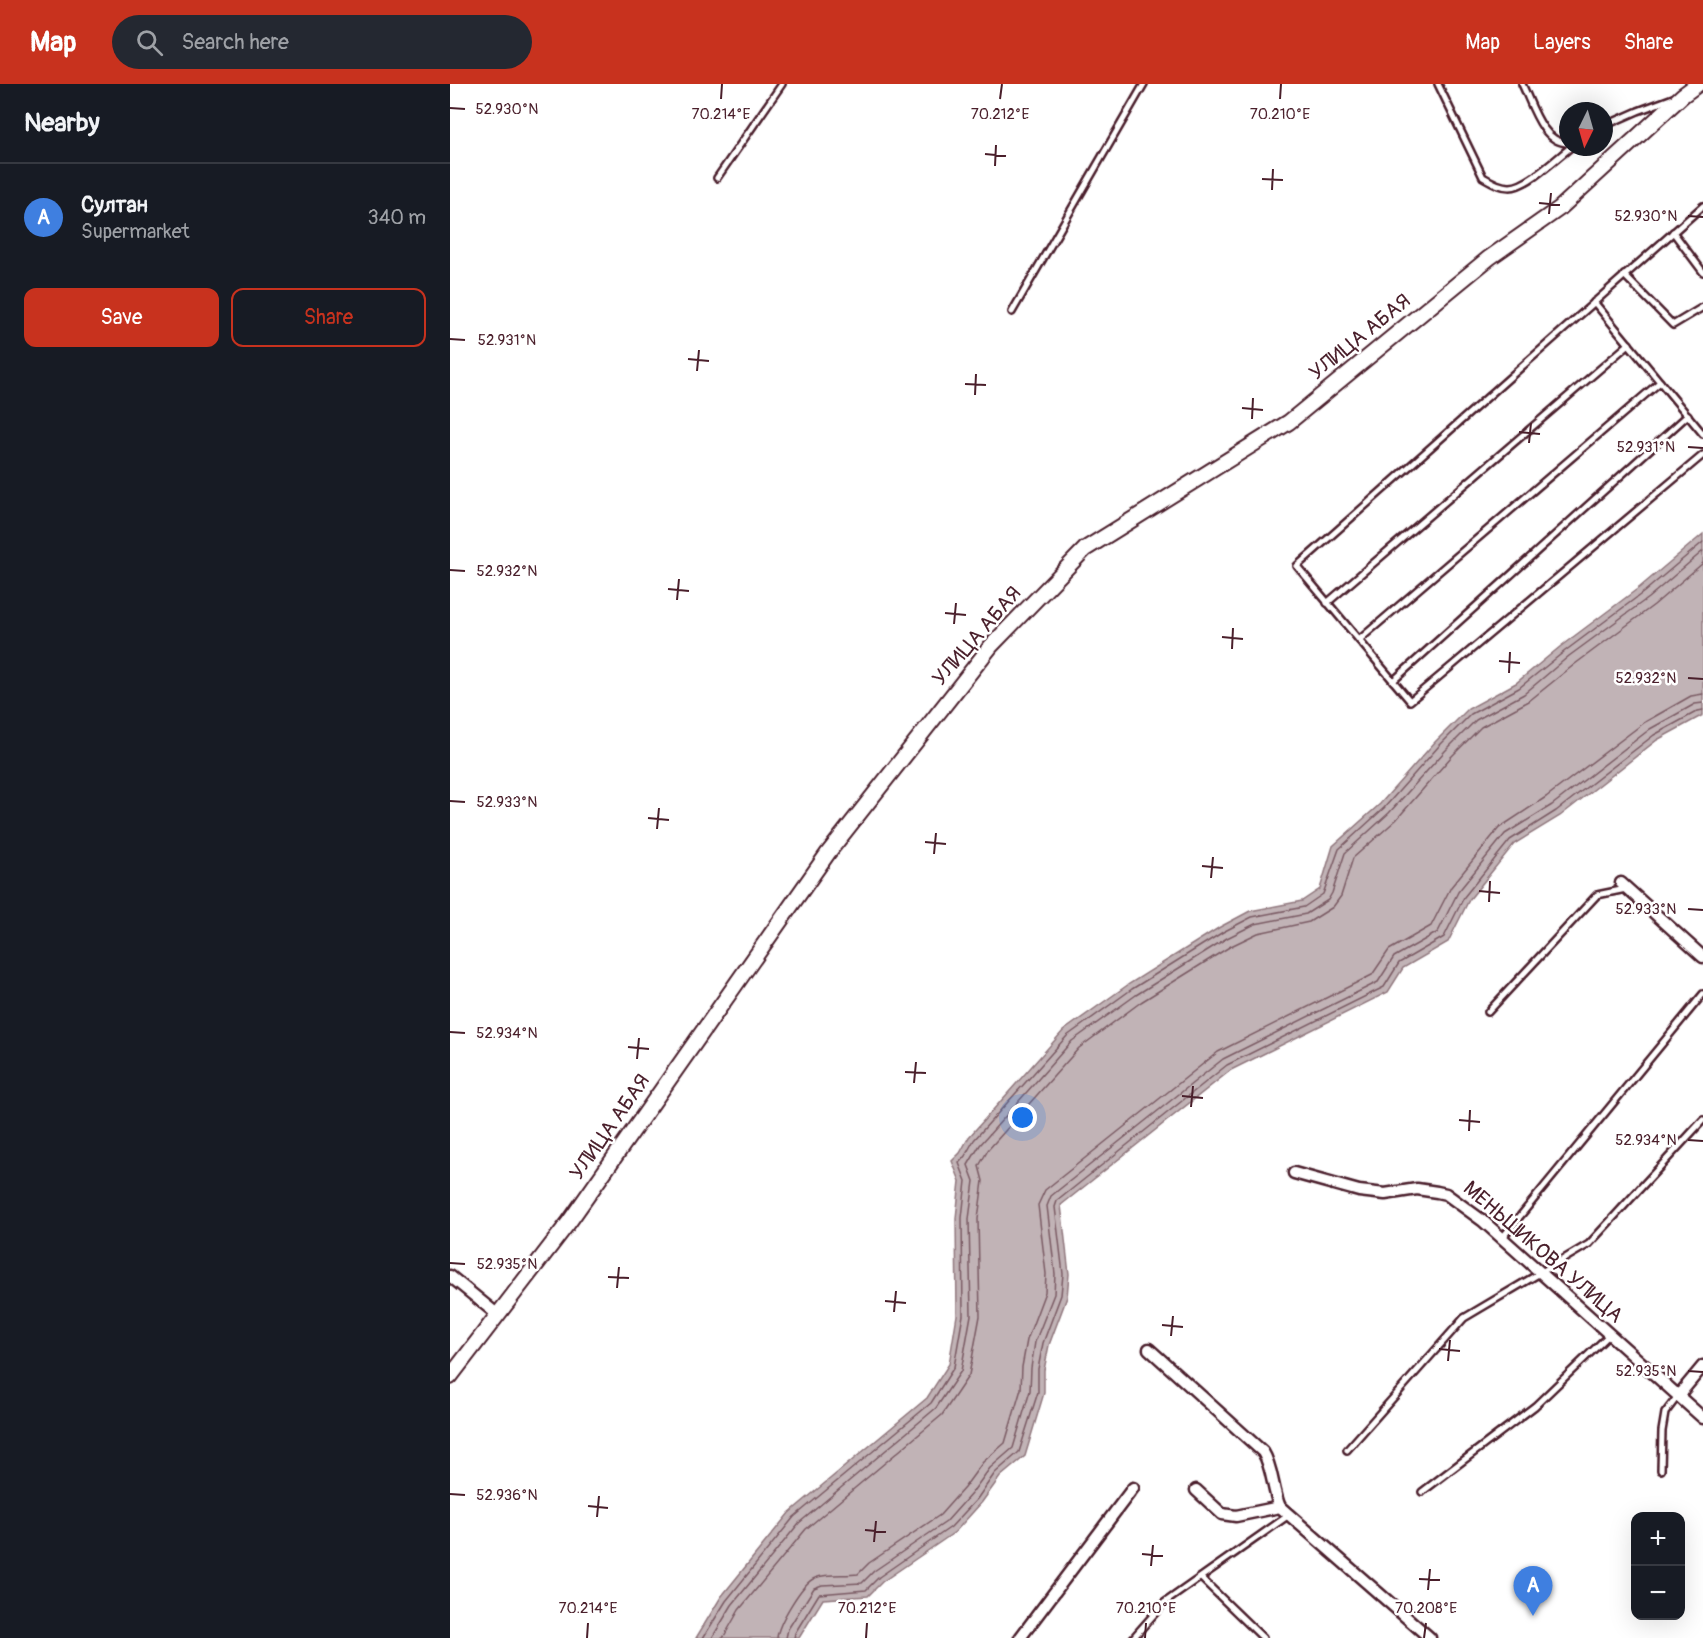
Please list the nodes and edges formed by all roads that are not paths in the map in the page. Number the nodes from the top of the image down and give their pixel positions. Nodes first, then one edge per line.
1 (782, 84) edge
2 (1144, 84) edge
3 (1438, 84) edge
4 (1522, 84) edge
5 (1698, 84) edge
6 (1683, 95) junction
7 (1613, 122) edge
8 (1559, 142) edge
9 (1559, 155) edge
10 (717, 178) dead end
11 (1703, 206) edge
12 (1673, 232) junction
13 (1703, 272) edge
14 (1624, 275) junction
15 (1594, 302) junction
16 (1703, 307) edge
17 (1012, 312) dead end
18 (1629, 344) junction
19 (1660, 382) junction
20 (1688, 415) junction
21 (1703, 434) edge
22 (1703, 455) edge
23 (1328, 603) junction
24 (1359, 640) junction
25 (1393, 681) junction
26 (1625, 886) joint
27 (1703, 957) edge
28 (1703, 994) edge
29 (1488, 1012) dead end
30 (1703, 1120) edge
31 (1294, 1173) dead end
32 (1502, 1238) junction
33 (1540, 1272) junction
34 (450, 1276) edge
35 (498, 1315) junction
36 (1609, 1334) junction
37 (1149, 1349) dead end
38 (1703, 1366) edge
39 (450, 1377) edge
40 (1678, 1396) junction
41 (1703, 1418) edge
42 (1347, 1450) dead end
43 (1661, 1470) dead end
44 (1133, 1488) dead end
45 (1196, 1490) dead end
46 (1422, 1492) dead end
47 (1285, 1511) junction
48 (1201, 1578) junction
49 (1020, 1638) edge
50 (1132, 1638) edge
51 (1263, 1638) edge
52 (1430, 1638) edge

1 - 10 lane
2 - 17 lane
3 - 9 lane
4 - 8 lane
5 - 6 street, УЛИЦА АБАЯ
6 - 7 lane
6 - 35 street, УЛИЦА АБАЯ
11 - 12 lane
12 - 13 lane
12 - 14 lane
14 - 15 lane
14 - 16 lane
15 - 18 lane
15 - 23 lane
18 - 19 lane
18 - 23 lane
19 - 20 lane
19 - 24 lane
20 - 21 lane
20 - 25 lane
22 - 25 lane
23 - 24 lane
24 - 25 lane
26 - 27 street
26 - 29 lane
28 - 32 lane
30 - 33 lane
31 - 32 street, МЕНЬШИКОВА УЛИЦА
32 - 33 street, МЕНЬШИКОВА УЛИЦА
33 - 36 street, МЕНЬШИКОВА УЛИЦА
33 - 42 lane
34 - 35 street
35 - 39 street, УЛИЦА АБАЯ
36 - 40 street, МЕНЬШИКОВА УЛИЦА
36 - 46 lane
37 - 47 street
38 - 40 street
40 - 41 street, МЕНЬШИКОВА УЛИЦА
40 - 43 lane
44 - 49 street
45 - 47 street
47 - 48 lane
47 - 52 street
48 - 50 lane
48 - 51 lane

